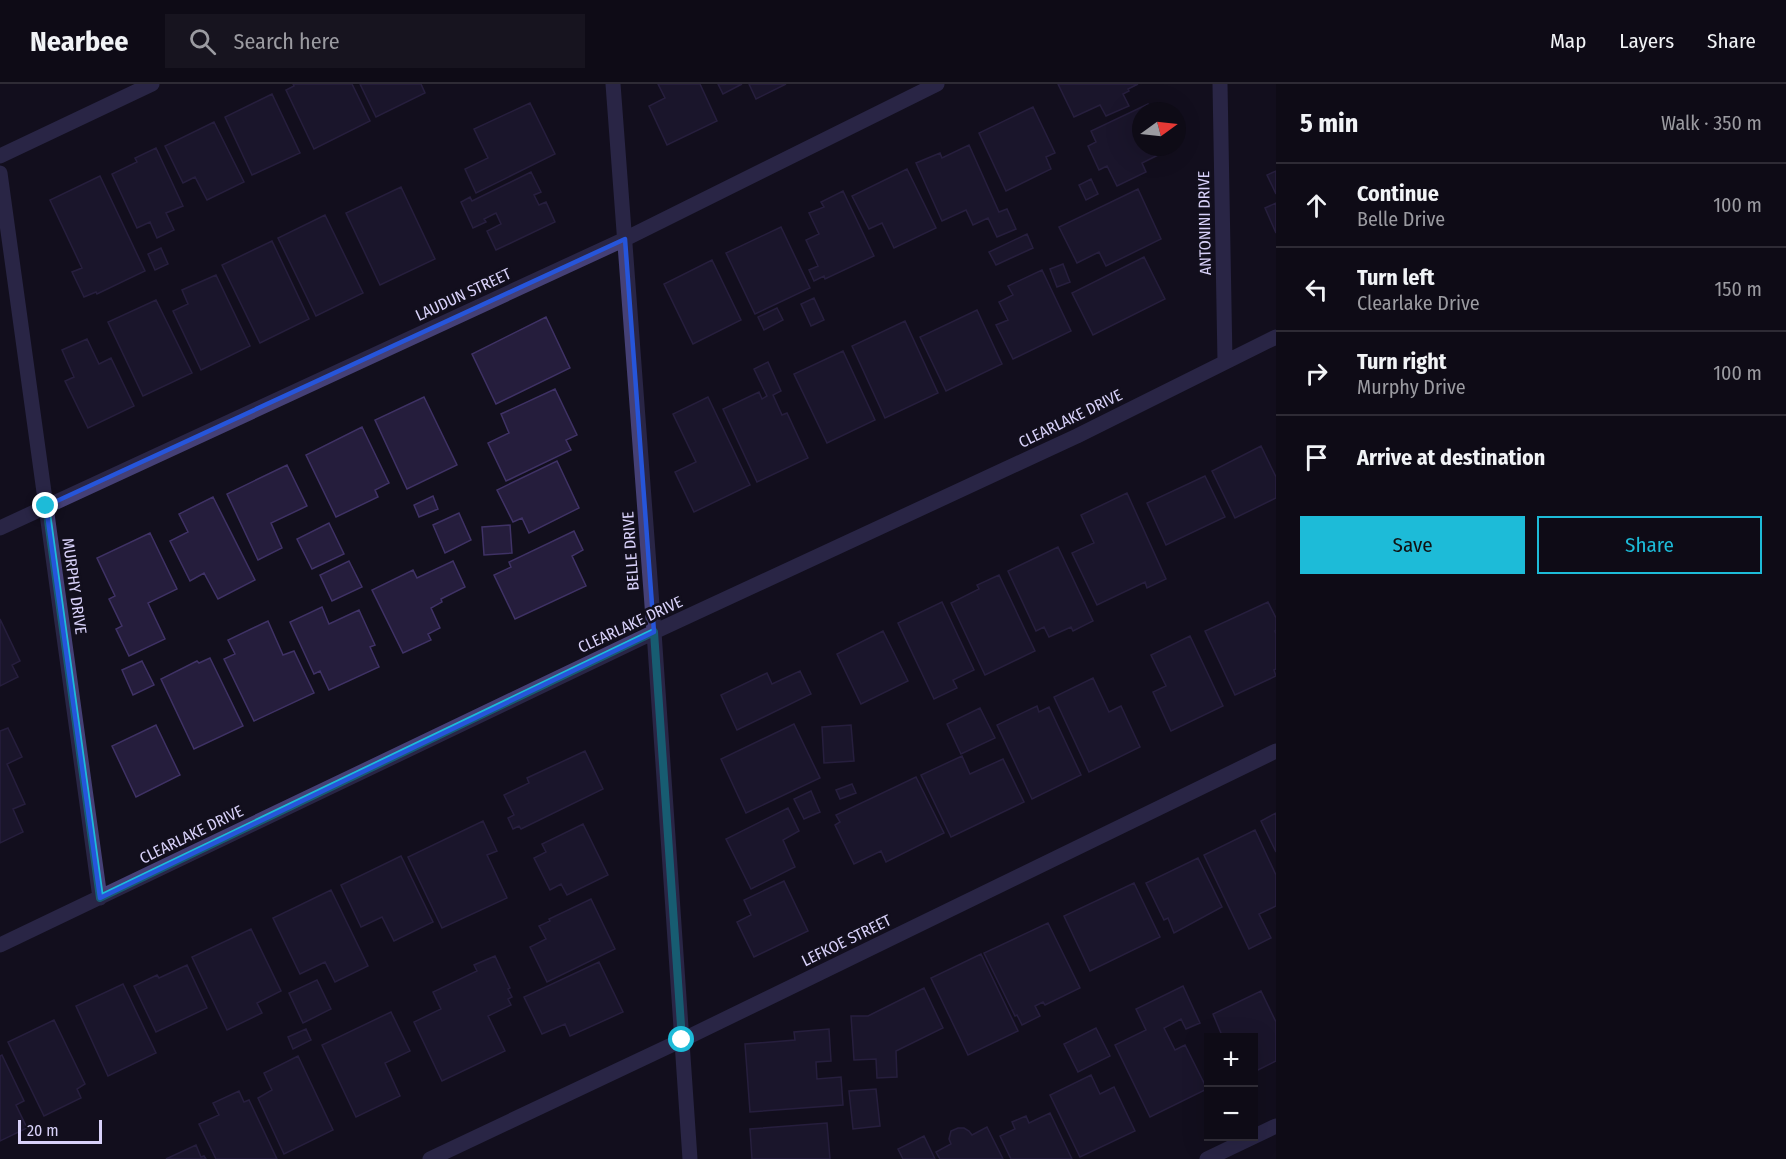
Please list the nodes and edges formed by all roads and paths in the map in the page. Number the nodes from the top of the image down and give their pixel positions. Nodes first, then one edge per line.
1 (152, 84) edge
2 (613, 84) edge
3 (937, 84) edge
4 (1220, 84) edge
5 (0, 156) edge
6 (0, 173) edge
7 (625, 239) junction
8 (1276, 337) edge
9 (1225, 361) junction
10 (46, 506) junction
11 (0, 528) edge
12 (654, 632) junction
13 (1276, 751) edge
14 (100, 898) junction
15 (0, 945) edge
16 (682, 1040) junction
17 (1276, 1126) edge
18 (430, 1159) edge
19 (690, 1159) edge
20 (1207, 1159) edge

1 - 5 street
2 - 7 street, BELLE DRIVE
3 - 7 street, LAUDUN STREET
4 - 9 street, ANTONINI DRIVE
6 - 10 street, MURPHY DRIVE
7 - 10 street, LAUDUN STREET
7 - 12 street, BELLE DRIVE
8 - 9 street, CLEARLAKE DRIVE
9 - 12 street, CLEARLAKE DRIVE
10 - 11 street, LAUDUN STREET
10 - 14 street, MURPHY DRIVE
12 - 14 street, CLEARLAKE DRIVE
12 - 16 street, BELLE DRIVE
13 - 16 street, LEFKOE STREET
14 - 15 street, CLEARLAKE DRIVE
16 - 18 street, LEFKOE STREET
16 - 19 street, BELLE DRIVE
17 - 20 street

